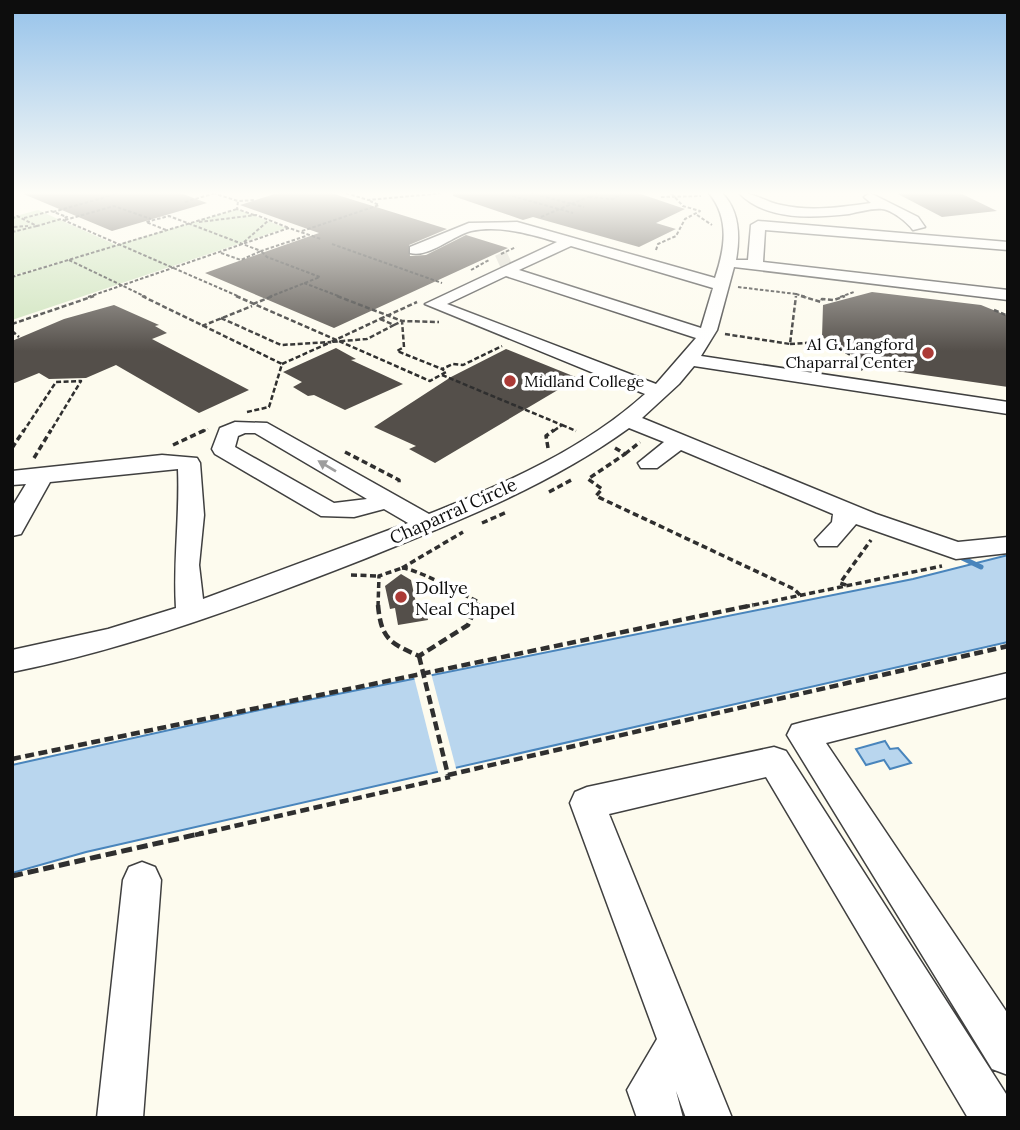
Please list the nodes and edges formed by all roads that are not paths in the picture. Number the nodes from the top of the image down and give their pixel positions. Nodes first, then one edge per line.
1 (425, 246) edge
2 (546, 246) edge
3 (586, 246) edge
4 (725, 246) edge
5 (756, 246) edge
6 (415, 250) dead end
7 (504, 263) junction
8 (727, 263) junction
9 (755, 266) junction
10 (729, 286) junction
11 (1008, 295) edge
12 (714, 334) junction
13 (689, 360) junction
14 (658, 392) junction
15 (1008, 408) edge
16 (627, 419) junction
17 (679, 441) junction
18 (649, 463) dead end
19 (26, 477) edge
20 (392, 494) junction
21 (846, 510) junction
22 (429, 525) junction
23 (12, 528) edge
24 (828, 540) dead end
25 (1008, 545) edge
26 (190, 615) junction
27 (12, 661) edge
28 (1008, 685) edge
29 (142, 880) dead end
30 (680, 1043) junction
31 (1008, 1053) edge
32 (120, 1118) edge
33 (660, 1118) edge
34 (709, 1118) edge
35 (994, 1118) edge

1 - 6 street
2 - 7 street
3 - 10 street
4 - 8 street, Chaparral Circle
5 - 9 street
7 - 12 street
7 - 14 street
8 - 9 street
8 - 10 street, Chaparral Circle
9 - 11 street
10 - 12 street, Chaparral Circle
12 - 13 street, Chaparral Circle
13 - 14 street, Chaparral Circle
13 - 15 street
14 - 16 street, Chaparral Circle
16 - 17 street
16 - 22 street, Chaparral Circle
17 - 18 street
17 - 21 street
19 - 23 street
19 - 26 street
20 -> 20 street
20 - 22 street
21 - 24 street
21 - 25 street
22 - 26 street, Chaparral Circle
26 - 27 street, Chaparral Circle
28 - 31 street
29 - 32 street
30 - 33 street
30 - 34 street
30 - 35 street

